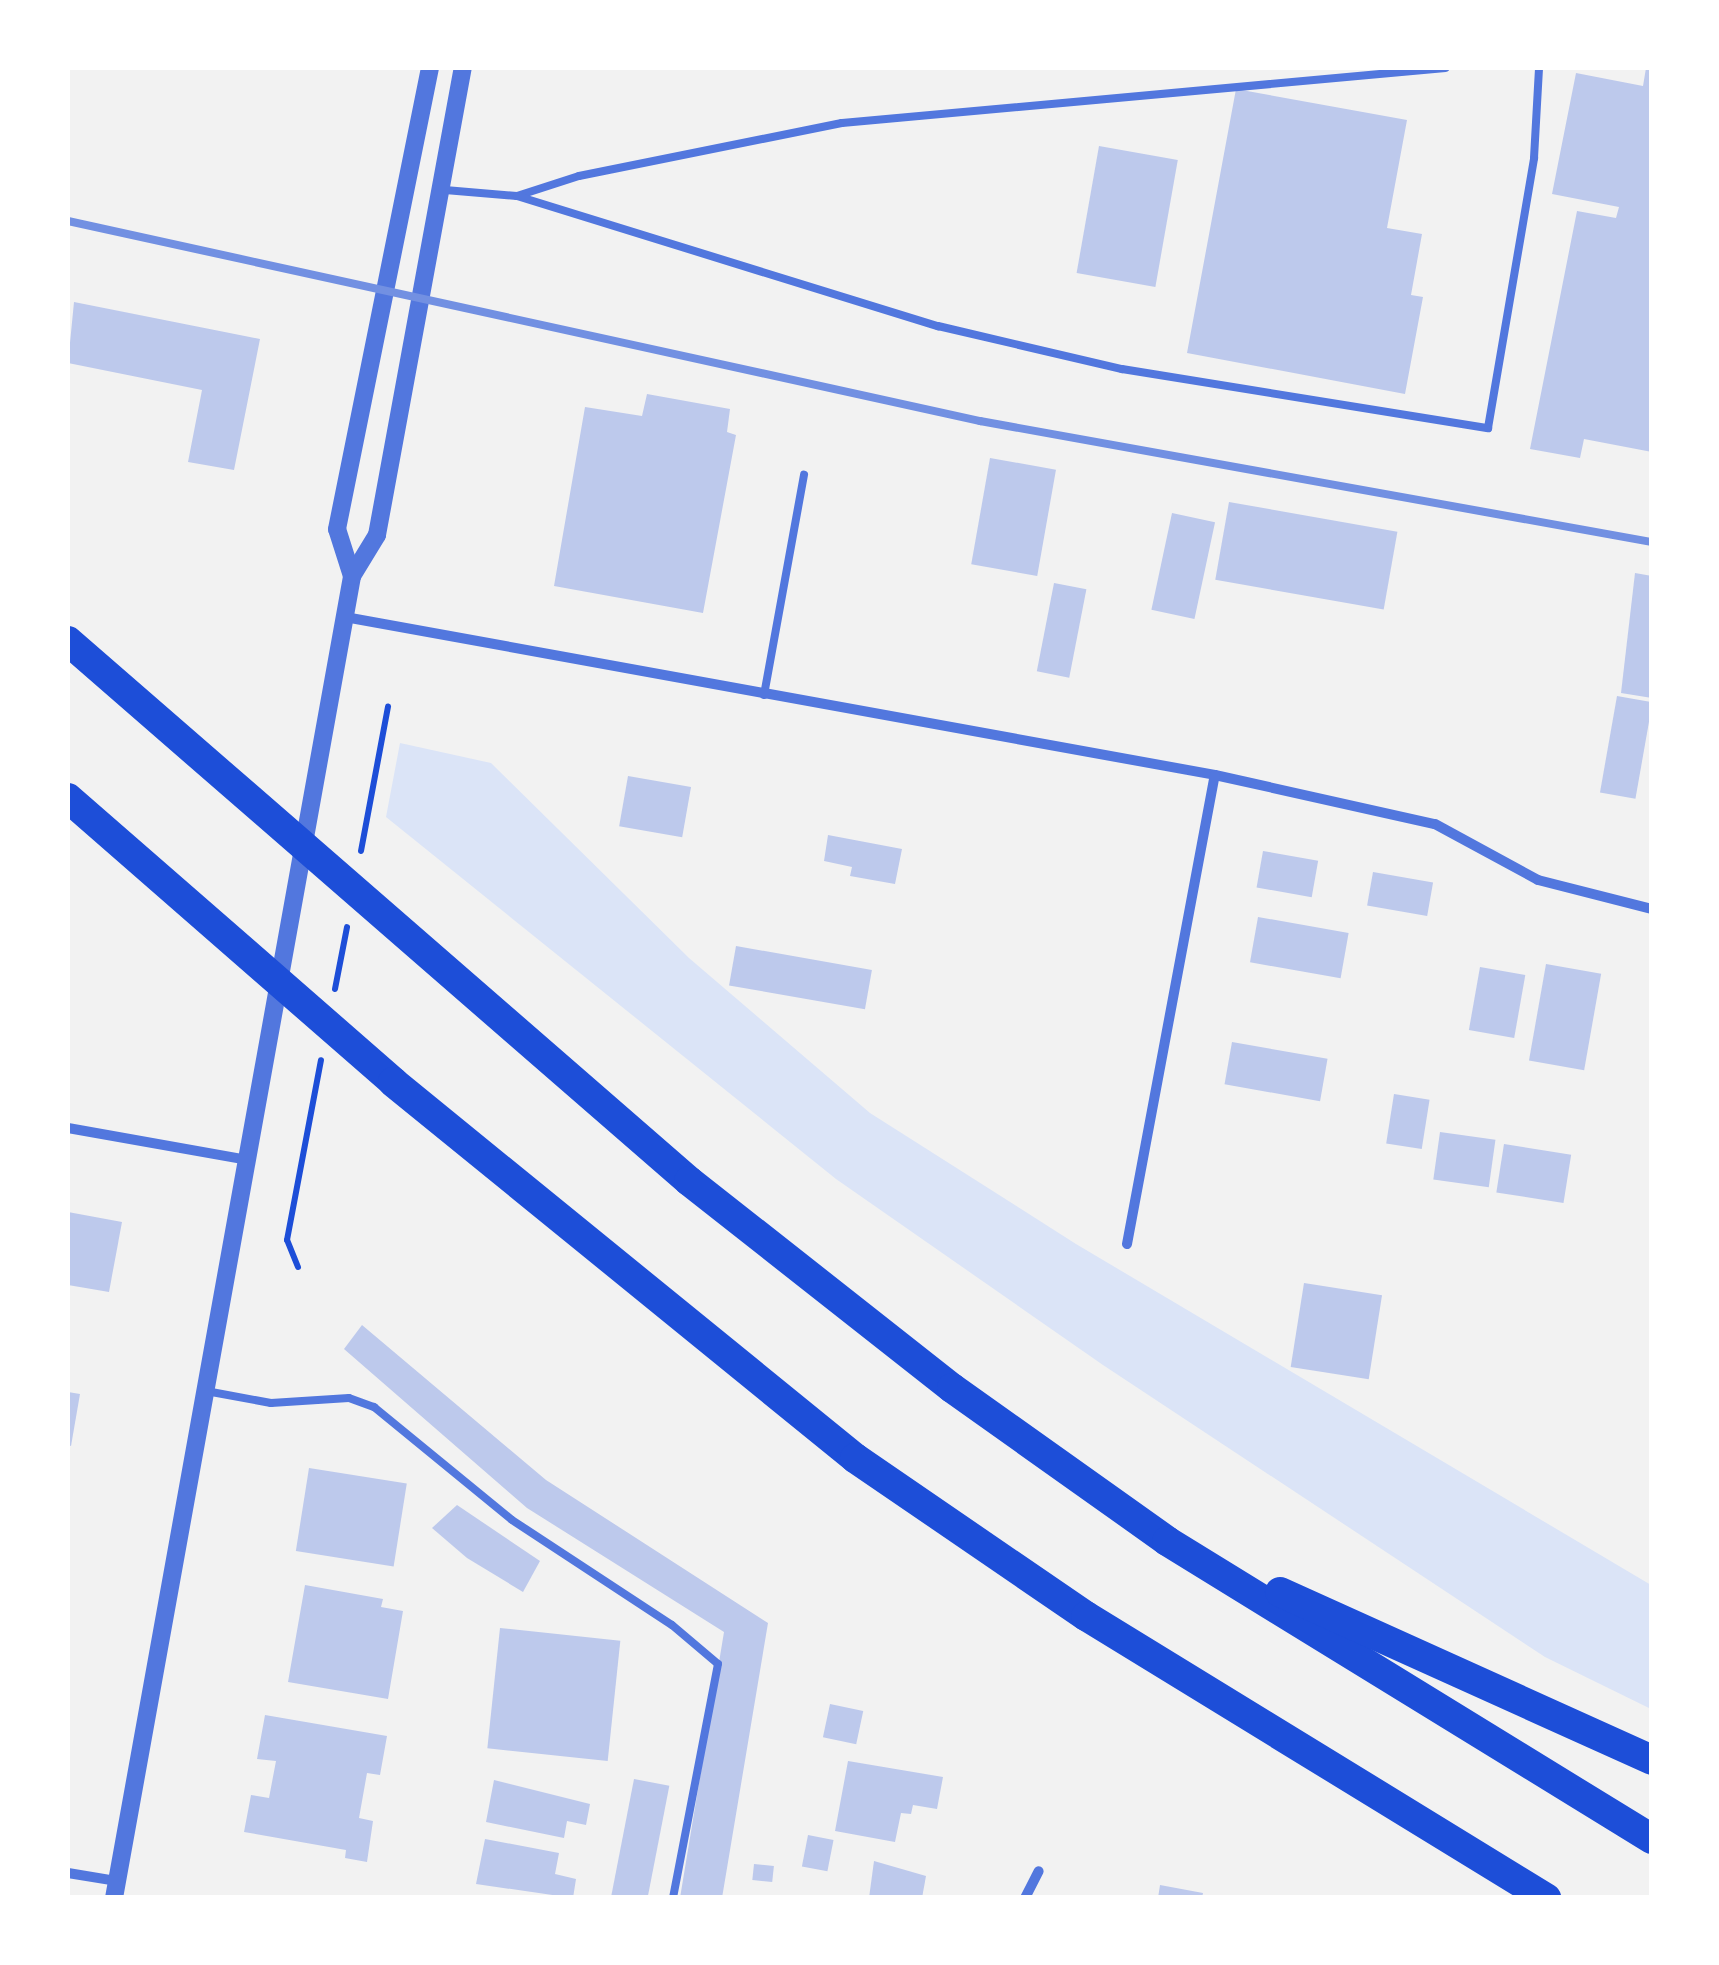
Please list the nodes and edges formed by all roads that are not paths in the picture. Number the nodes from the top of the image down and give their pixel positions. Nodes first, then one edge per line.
1 (430, 68) edge
2 (462, 68) edge
3 (1446, 68) edge
4 (1540, 68) edge
5 (445, 190) junction
6 (517, 196) junction
7 (804, 475) dead end
8 (352, 576) junction
9 (345, 617) junction
10 (68, 641) edge
11 (764, 695) junction
12 (1215, 776) junction
13 (68, 798) edge
14 (1652, 909) edge
15 (68, 1128) edge
16 (247, 1160) junction
17 (1127, 1244) dead end
18 (206, 1392) junction
19 (1166, 1541) junction
20 (1652, 1760) edge
21 (1652, 1839) edge
22 (1039, 1871) dead end
23 (68, 1873) edge
24 (116, 1889) edge
25 (673, 1898) edge
26 (1025, 1898) edge
27 (1546, 1898) edge

1 - 8 street
2 - 5 street
3 - 6 lane
4 - 6 lane
5 - 6 lane
5 - 8 street
7 - 11 lane
8 - 9 street
9 - 11 street
9 - 16 street
10 - 19 highway
11 - 12 street
12 - 14 street
12 - 17 street
13 - 27 highway
15 - 16 street
16 - 18 street
18 - 24 street
18 - 25 lane
19 - 20 highway
19 - 21 highway
22 - 26 street
23 - 24 street

